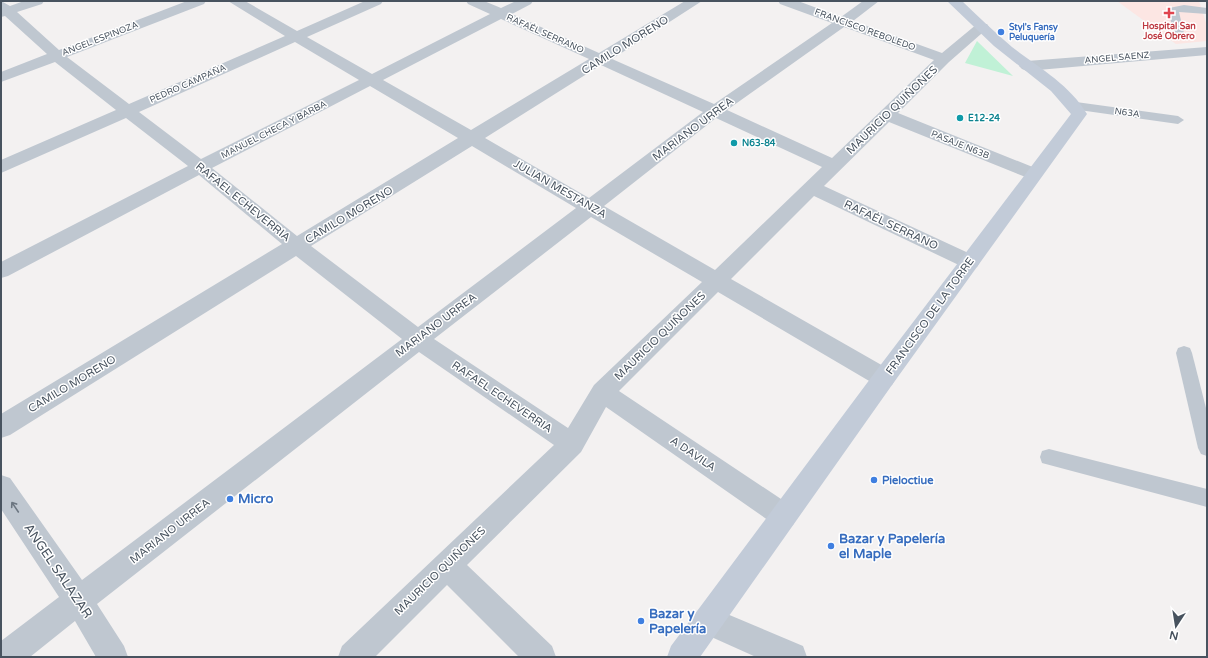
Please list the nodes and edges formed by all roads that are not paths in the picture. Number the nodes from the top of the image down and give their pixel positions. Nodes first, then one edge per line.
1 (37, 1) edge
2 (199, 1) edge
3 (235, 1) edge
4 (376, 1) edge
5 (473, 1) edge
6 (526, 1) edge
7 (695, 1) edge
8 (785, 1) edge
9 (872, 1) edge
10 (954, 1) edge
11 (4, 10) edge
12 (1207, 11) edge
13 (500, 14) junction
14 (844, 22) junction
15 (982, 27) junction
16 (1179, 33) dead end
17 (296, 36) junction
18 (1207, 51) edge
19 (57, 56) junction
20 (602, 60) junction
21 (944, 60) junction
22 (1027, 66) junction
23 (1, 77) edge
24 (370, 81) junction
25 (1076, 106) junction
26 (128, 111) junction
27 (715, 111) junction
28 (887, 115) junction
29 (1178, 120) dead end
30 (472, 139) junction
31 (835, 166) junction
32 (1, 167) edge
33 (200, 167) junction
34 (1034, 174) junction
35 (812, 188) junction
36 (592, 207) junction
37 (297, 246) junction
38 (970, 262) junction
39 (1, 271) edge
40 (717, 280) junction
41 (417, 339) junction
42 (1184, 353) dead end
43 (884, 378) junction
44 (602, 392) junction
45 (1, 427) edge
46 (572, 444) junction
47 (1207, 448) edge
48 (1049, 457) dead end
49 (1, 487) edge
50 (1207, 498) edge
51 (784, 516) junction
52 (446, 564) junction
53 (79, 601) junction
54 (708, 621) junction
55 (5, 657) edge
56 (113, 657) edge
57 (353, 657) edge
58 (541, 657) edge
59 (682, 657) edge
60 (792, 657) edge

1 - 11 street
2 - 19 street, ANGEL ESPINOZA
3 - 17 street, JULIAN MESTANZA
4 - 17 street, PEDRO CAMPAÑA
5 - 13 street, RAFAÉL SERRANO
6 - 13 street, MANUEL CHECA Y BARBA
7 - 20 street, CAMILO MORENO
8 - 14 street, FRANCISCO REBOLEDO
9 - 14 street, MARIANO URREA
10 - 15 street
11 - 19 street, RAFAEL ECHEVERRIA
12 - 16 lane
13 - 20 street, RAFAÉL SERRANO
13 - 24 street, MANUEL CHECA Y BARBA
14 - 21 street, FRANCISCO REBOLEDO
14 - 27 street, MARIANO URREA
15 - 21 street, MAURICIO QUIÑONES
15 - 22 street
17 - 24 street, JULIAN MESTANZA
17 - 26 street, PEDRO CAMPAÑA
18 - 22 street, ANGEL SAENZ
19 - 23 street, ANGEL ESPINOZA
19 - 26 street, RAFAEL ECHEVERRIA
20 - 27 street, RAFAÉL SERRANO
20 - 30 street, CAMILO MORENO
21 - 28 street, MAURICIO QUIÑONES
22 - 25 street
24 - 30 street, JULIAN MESTANZA
24 - 33 street, MANUEL CHECA Y BARBA
25 - 29 lane, N63A
25 - 34 street, FRANCISCO DE LA TORRE
26 - 32 street, PEDRO CAMPAÑA
26 - 33 street, RAFAEL ECHEVERRIA
27 - 31 street, RAFAÉL SERRANO
27 - 36 street, MARIANO URREA
28 - 31 street, MAURICIO QUIÑONES
28 - 34 street, PASAJE N63B
30 - 36 street, JULIAN MESTANZA
30 - 37 street, CAMILO MORENO
31 - 35 street, MAURICIO QUIÑONES
33 - 37 street, RAFAEL ECHEVERRIA
33 - 39 street, MANUEL CHECA Y BARBA
34 - 38 street, FRANCISCO DE LA TORRE
35 - 38 street, RAFAÉL SERRANO
35 - 40 street, MAURICIO QUIÑONES
36 - 40 street, JULIAN MESTANZA
36 - 41 street, MARIANO URREA
37 - 41 street, RAFAEL ECHEVERRIA
37 - 45 street, CAMILO MORENO
38 - 43 street, FRANCISCO DE LA TORRE
40 - 43 street, JULIAN MESTANZA
40 - 44 street, MAURICIO QUIÑONES
41 - 46 street, RAFAEL ECHEVERRIA
41 - 53 street, MARIANO URREA
42 - 47 lane
43 - 51 street, FRANCISCO DE LA TORRE
44 - 46 street, MAURICIO QUIÑONES
44 - 51 street, A DAVILA
46 - 52 street, MAURICIO QUIÑONES
48 - 50 lane
53 -> 49 street, ANGEL SALAZAR
51 - 54 street, FRANCISCO DE LA TORRE
52 - 57 street, MAURICIO QUIÑONES
52 - 58 street
53 - 55 street, MARIANO URREA
53 - 56 street, ANGEL SALAZAR
54 - 59 street, FRANCISCO DE LA TORRE
54 - 60 street

